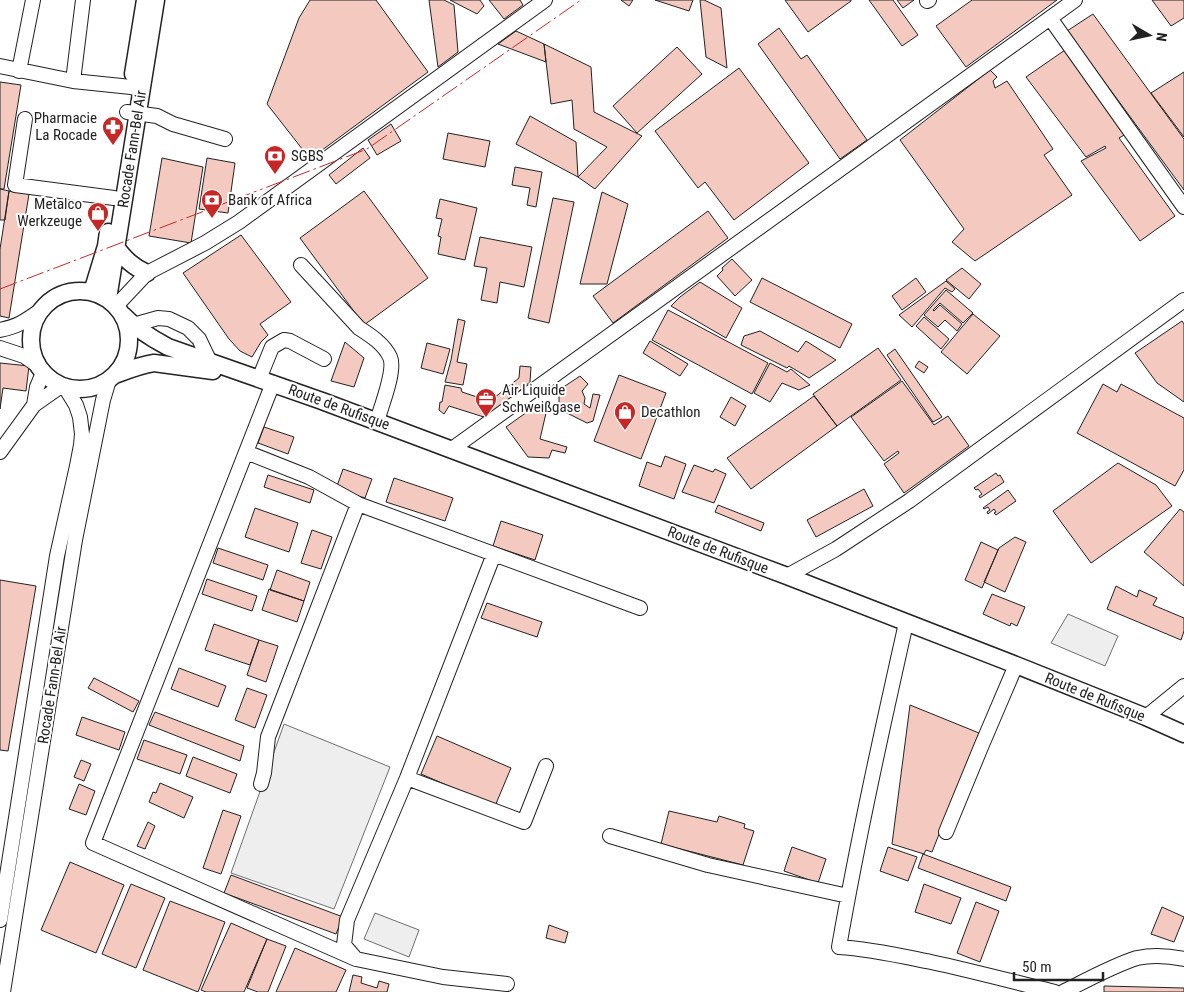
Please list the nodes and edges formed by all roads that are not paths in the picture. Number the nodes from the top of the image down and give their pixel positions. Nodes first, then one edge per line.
1 (33, 0) edge
2 (83, 0) edge
3 (145, 0) edge
4 (156, 0) edge
5 (545, 0) edge
6 (1074, 0) edge
7 (1050, 18) junction
8 (0, 66) edge
9 (19, 71) junction
10 (73, 81) junction
11 (137, 88) junction
12 (133, 113) junction
13 (25, 119) dead end
14 (225, 139) dead end
15 (114, 198) junction
16 (1184, 207) edge
17 (116, 247) junction
18 (301, 265) dead end
19 (147, 273) junction
20 (92, 292) junction
21 (1184, 300) edge
22 (41, 310) junction
23 (120, 311) junction
24 (0, 330) edge
25 (0, 348) edge
26 (324, 359) dead end
27 (210, 362) junction
28 (40, 369) junction
29 (112, 378) junction
30 (260, 379) junction
31 (63, 387) junction
32 (34, 404) junction
33 (377, 421) junction
34 (452, 450) junction
35 (0, 452) edge
36 (246, 452) junction
37 (358, 504) junction
38 (494, 554) junction
39 (787, 576) junction
40 (640, 608) dead end
41 (906, 623) junction
42 (1016, 665) junction
43 (1184, 686) edge
44 (1146, 717) junction
45 (1184, 734) edge
46 (546, 766) dead end
47 (407, 778) junction
48 (261, 784) dead end
49 (946, 832) dead end
50 (610, 836) dead end
51 (848, 896) junction
52 (0, 920) edge
53 (1184, 958) edge
54 (356, 959) junction
55 (507, 984) dead end
56 (3, 992) edge
57 (1055, 992) edge
58 (1063, 992) edge

1 - 9 street
2 - 10 street
3 - 11 main road, Rocade Fann-Bel Air
4 - 11 main road, Rocade Fann-Bel Air
5 - 19 street
6 - 7 street
7 - 16 street
7 - 34 street
8 - 9 street
9 - 10 street
10 - 11 street
11 - 12 main road, Rocade Fann-Bel Air
12 - 14 street
12 - 15 main road, Rocade Fann-Bel Air
12 - 17 main road, Rocade Fann-Bel Air
13 - 15 street
15 - 20 main road, Rocade Fann-Bel Air
17 - 19 main road
17 - 23 main road, Rocade Fann-Bel Air
18 - 33 street
19 - 23 street
20 - 22 main road
20 - 23 main road
21 - 39 street
22 - 24 street
22 - 28 main road
23 - 27 main road, Route de Rufisque
23 - 27 street
23 - 29 main road
25 - 28 street
26 - 30 street
27 - 30 main road, Route de Rufisque
28 - 31 main road
28 - 32 street
29 - 30 main road, Route de Rufisque
29 - 31 main road
29 - 56 street, Rocade Fann-Bel Air
30 - 33 main road, Route de Rufisque
30 - 36 street
31 - 32 street
31 - 52 street, Rocade Fann-Bel Air
32 - 35 street
33 - 34 main road, Route de Rufisque
34 - 39 main road, Route de Rufisque
36 - 37 street
36 - 54 street
37 - 38 street
37 - 48 street
38 - 40 street
38 - 47 street
39 - 41 main road, Route de Rufisque
41 - 42 main road, Route de Rufisque
41 - 51 street
42 - 44 main road, Route de Rufisque
42 - 49 street
43 - 44 street
44 - 45 main road, Route de Rufisque
46 - 47 street
47 - 54 street
50 - 51 street
51 - 57 street
53 - 58 street
54 - 55 street

